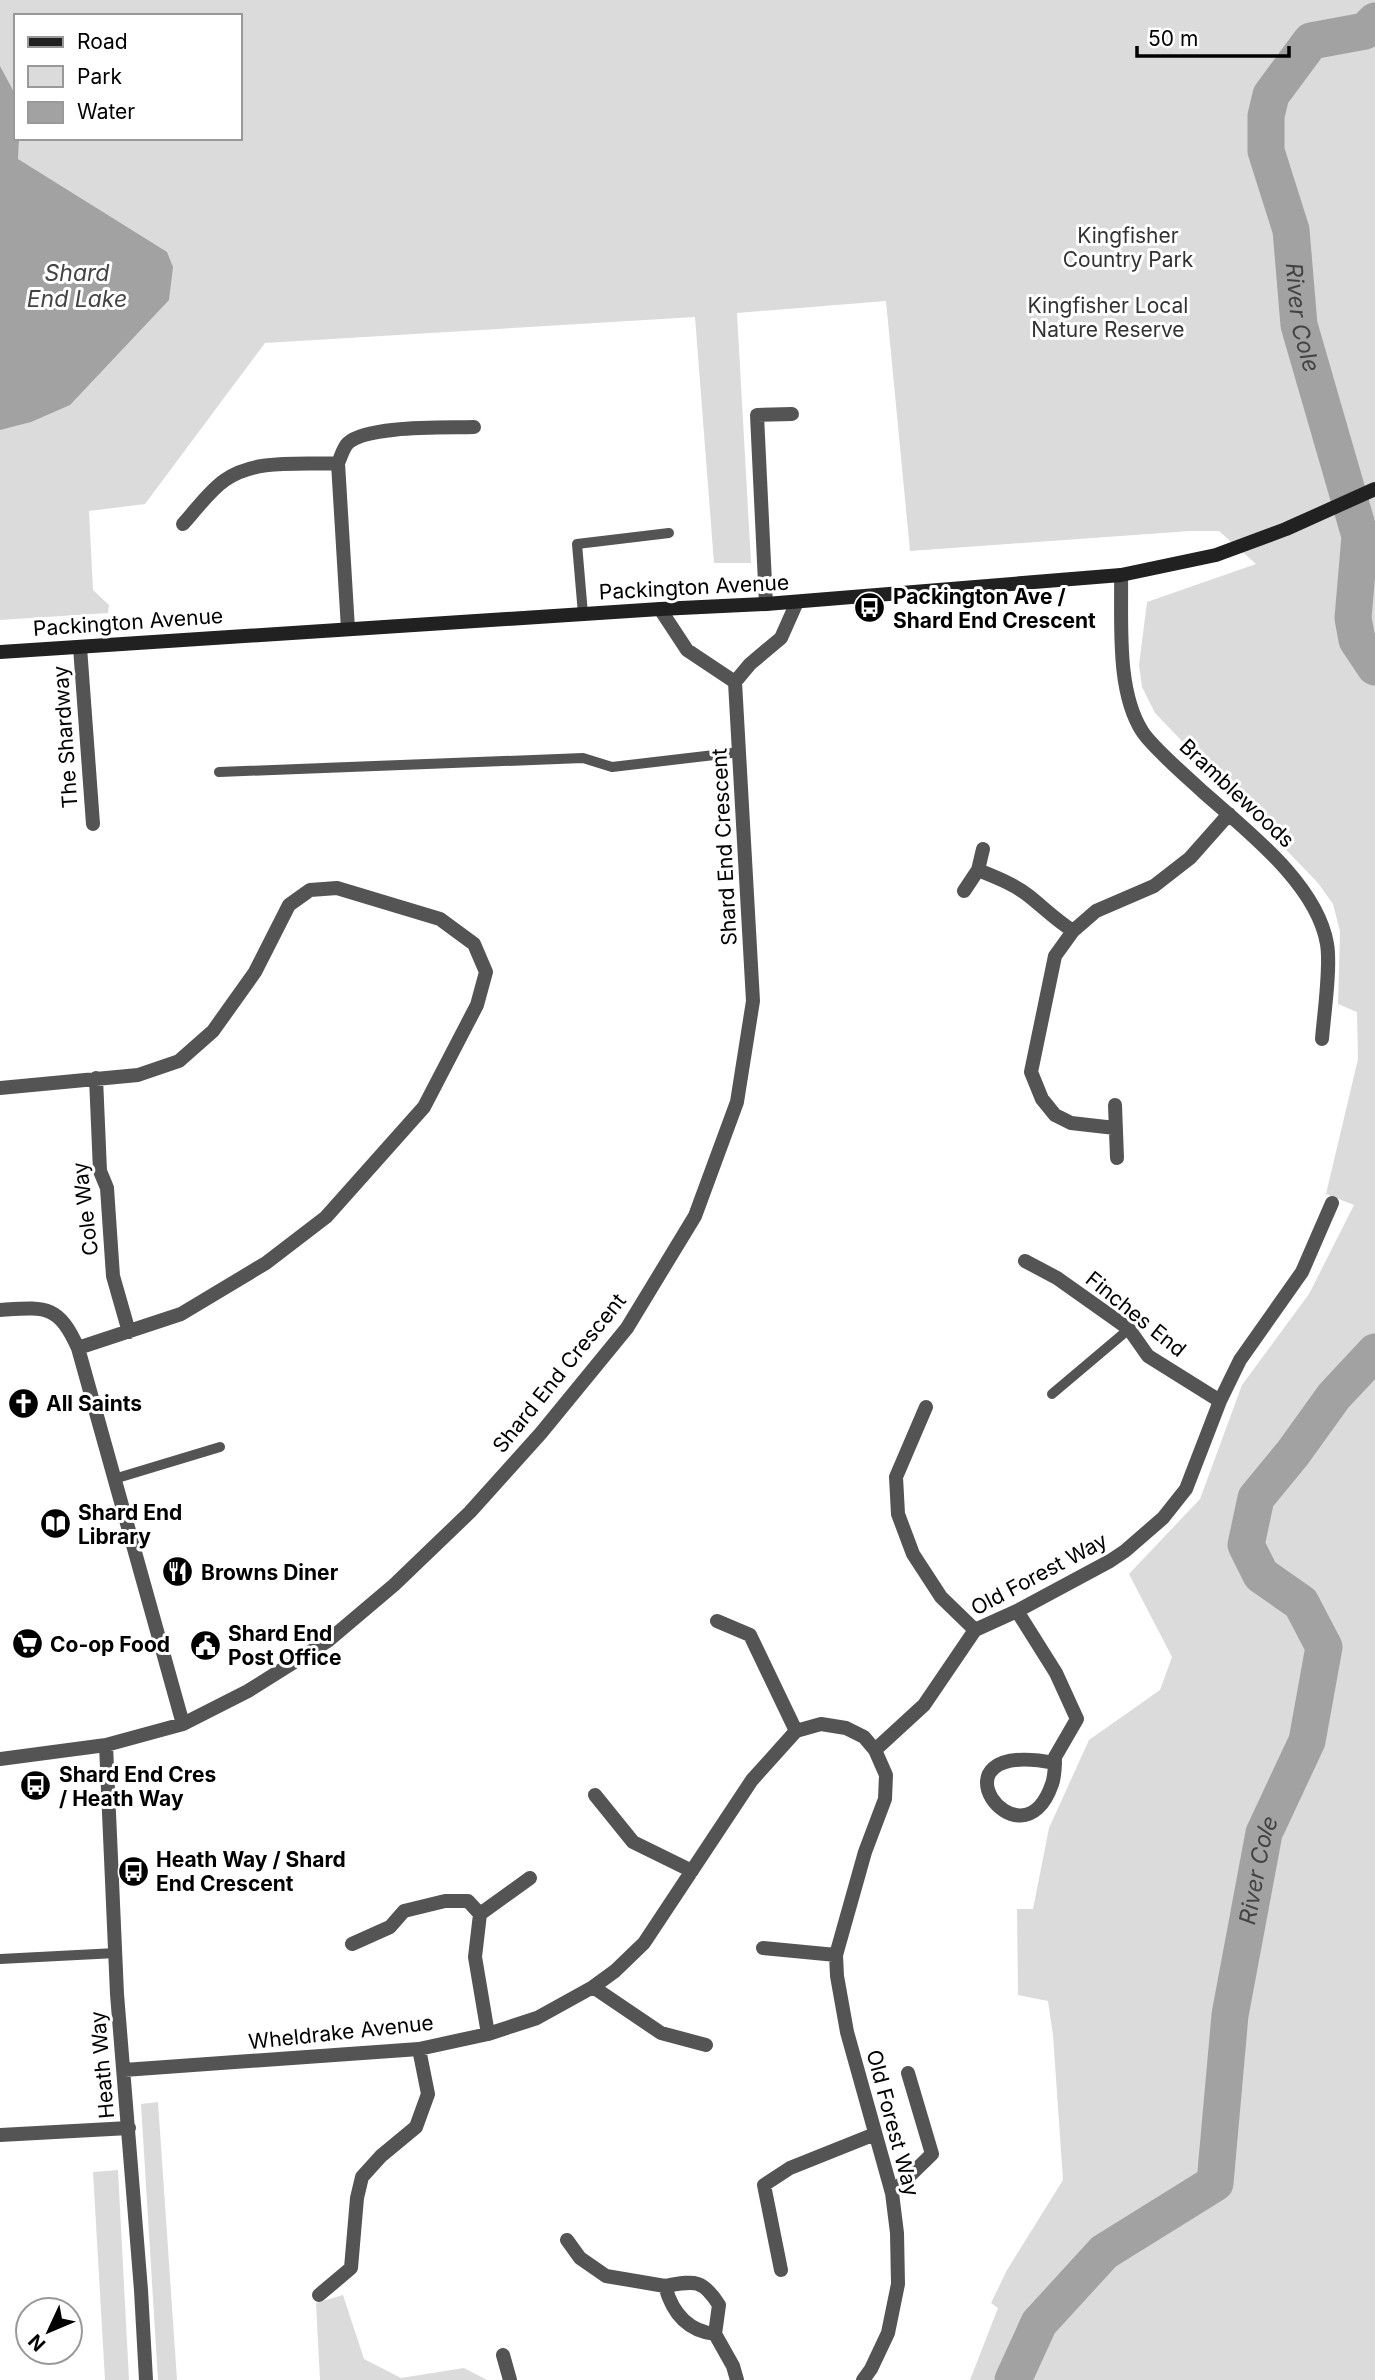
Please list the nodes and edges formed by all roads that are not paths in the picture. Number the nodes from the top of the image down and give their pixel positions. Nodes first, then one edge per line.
1 (792, 414) dead end
2 (474, 427) dead end
3 (338, 463) junction
4 (1375, 489) edge
5 (183, 524) dead end
6 (669, 533) dead end
7 (1121, 575) junction
8 (797, 601) junction
9 (766, 604) junction
10 (660, 609) junction
11 (583, 614) junction
12 (348, 629) junction
13 (80, 647) junction
14 (0, 652) edge
15 (735, 682) junction
16 (740, 752) junction
17 (219, 772) dead end
18 (1229, 814) junction
19 (93, 824) dead end
20 (983, 849) dead end
21 (978, 870) junction
22 (964, 891) dead end
23 (1073, 931) junction
24 (1322, 1040) dead end
25 (96, 1078) junction
26 (0, 1088) edge
27 (1115, 1105) dead end
28 (1115, 1128) junction
29 (1117, 1158) dead end
30 (1332, 1203) dead end
31 (1025, 1261) dead end
32 (0, 1310) edge
33 (1129, 1329) junction
34 (129, 1332) junction
35 (78, 1348) junction
36 (1052, 1394) dead end
37 (1220, 1401) junction
38 (926, 1407) dead end
39 (219, 1447) dead end
40 (114, 1479) junction
41 (1017, 1611) junction
42 (717, 1620) dead end
43 (975, 1630) junction
44 (183, 1724) junction
45 (796, 1731) junction
46 (106, 1745) junction
47 (875, 1750) junction
48 (0, 1759) edge
49 (1055, 1763) junction
50 (595, 1795) dead end
51 (692, 1871) junction
52 (530, 1878) dead end
53 (480, 1914) junction
54 (352, 1944) dead end
55 (763, 1948) dead end
56 (116, 1953) junction
57 (836, 1955) junction
58 (0, 1959) edge
59 (593, 1987) junction
60 (488, 2034) junction
61 (706, 2045) dead end
62 (419, 2049) junction
63 (124, 2070) junction
64 (908, 2073) dead end
65 (129, 2128) junction
66 (874, 2134) junction
67 (0, 2135) edge
68 (892, 2193) junction
69 (567, 2240) dead end
70 (781, 2270) dead end
71 (665, 2286) junction
72 (319, 2295) dead end
73 (715, 2334) junction
74 (503, 2355) dead end
75 (146, 2380) edge
76 (510, 2380) edge
77 (737, 2380) edge
78 (863, 2380) edge

1 - 9 street
2 - 3 street
3 - 5 street
3 - 12 street
4 - 7 street, Packington Avenue
6 - 11 lane
7 - 8 street, Packington Avenue
7 - 18 street, Bramblewoods
8 - 9 street, Packington Avenue
8 - 15 street
9 - 10 street, Packington Avenue
10 - 11 street, Packington Avenue
10 - 15 street
11 - 12 street, Packington Avenue
12 - 13 street, Packington Avenue
13 - 14 street, Packington Avenue
13 - 19 street, The Shardway
15 - 16 street, Shard End Crescent
16 - 17 lane
16 - 44 street, Shard End Crescent
18 - 23 street
18 - 24 street, Bramblewoods
20 - 21 street
21 - 22 street
21 - 23 street
23 - 28 street
25 - 26 street
25 - 34 street, Cole Way
25 - 34 street
27 - 28 street
28 - 29 street
30 - 37 street, Old Forest Way
31 - 33 street, Finches End
32 - 35 street
33 - 36 lane
33 - 37 street, Finches End
34 - 35 street
35 - 40 street
37 - 41 street, Old Forest Way
38 - 43 street
39 - 40 lane
40 - 44 street
41 - 43 street, Old Forest Way
41 - 49 street
42 - 45 street
43 - 47 street, Old Forest Way
44 - 46 street, Shard End Crescent
45 - 47 street
45 - 51 street, Wheldrake Avenue
46 - 48 street, Shard End Crescent
46 - 56 street, Heath Way
47 - 57 street, Old Forest Way
49 - 49 street
50 - 51 street
51 - 59 street, Wheldrake Avenue
52 - 53 street
53 - 54 street
53 - 60 street
55 - 57 street
56 - 58 lane
56 - 63 street, Heath Way
57 - 66 street, Old Forest Way
59 - 60 street, Wheldrake Avenue
59 - 61 street
60 - 62 street, Wheldrake Avenue
62 - 63 street, Wheldrake Avenue
62 - 72 street
63 - 65 street, Heath Way
64 - 68 street
65 - 67 street
65 - 75 street, Heath Way
66 - 68 street, Old Forest Way
66 - 70 street
68 - 78 street, Old Forest Way
69 - 71 street
71 - 73 street
71 - 73 street
73 - 77 street
74 - 76 street

